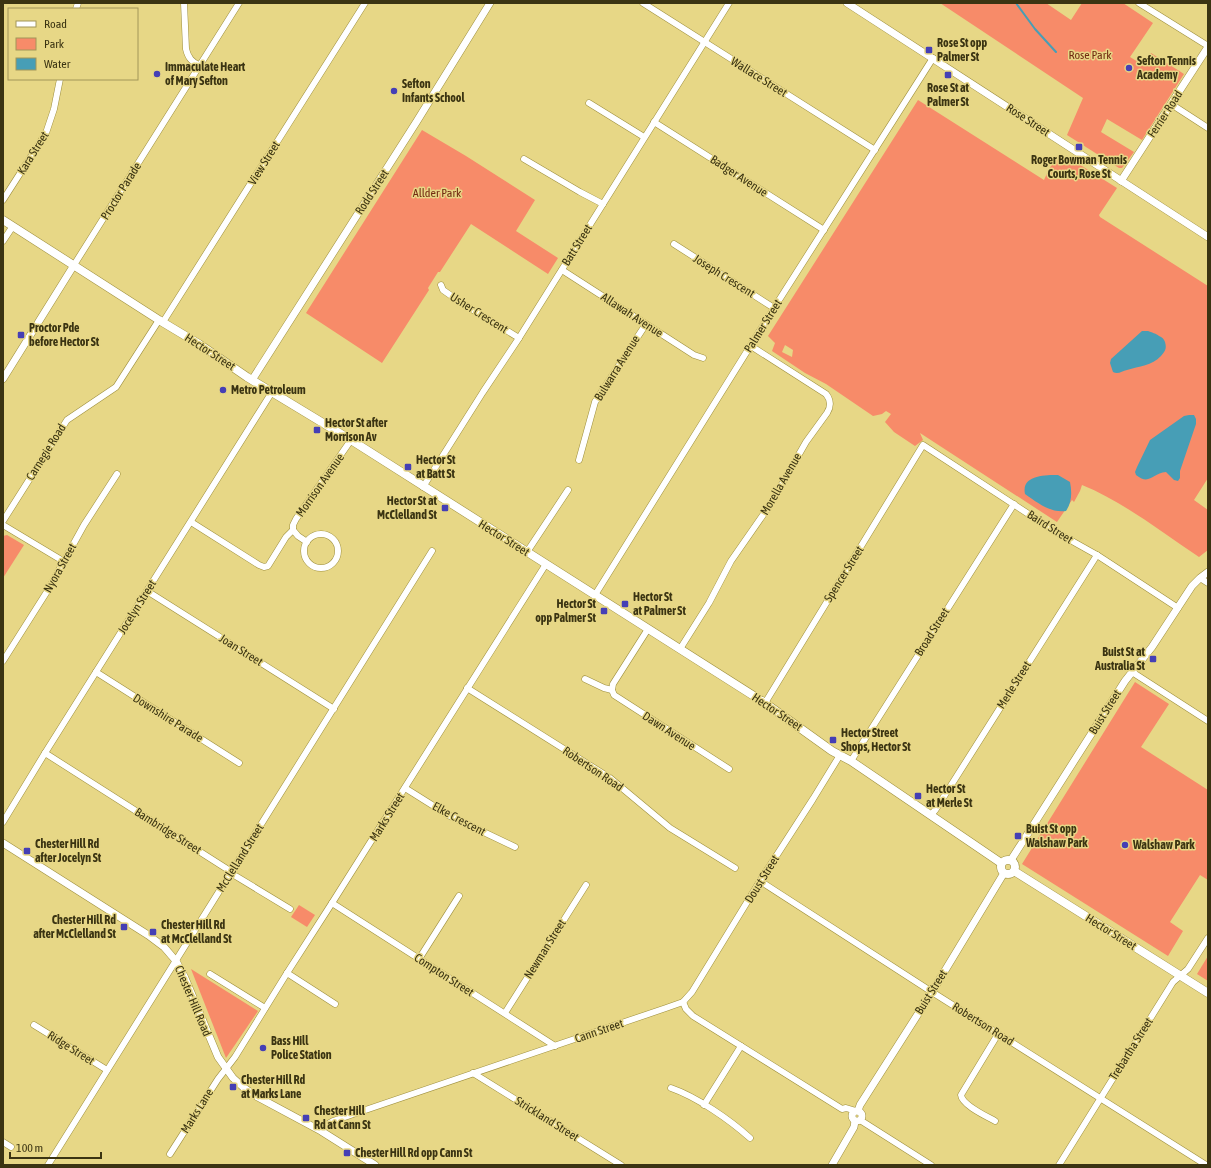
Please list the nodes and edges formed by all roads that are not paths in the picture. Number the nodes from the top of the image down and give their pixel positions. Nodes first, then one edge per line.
1 (184, 3) edge
2 (239, 3) edge
3 (365, 3) edge
4 (490, 3) edge
5 (643, 3) edge
6 (729, 3) edge
7 (848, 3) edge
8 (1139, 3) edge
9 (704, 42) junction
10 (1208, 47) edge
11 (933, 58) junction
12 (200, 66) junction
13 (60, 80) edge
14 (589, 103) dead end
15 (1171, 104) junction
16 (654, 122) junction
17 (1208, 128) edge
18 (644, 137) junction
19 (875, 150) junction
20 (524, 159) dead end
21 (1122, 181) junction
22 (3, 200) edge
23 (603, 204) junction
24 (3, 220) edge
25 (13, 226) junction
26 (824, 230) junction
27 (1208, 237) edge
28 (3, 241) edge
29 (674, 244) dead end
30 (74, 265) junction
31 (562, 270) junction
32 (441, 285) dead end
33 (774, 308) junction
34 (161, 321) junction
35 (646, 324) junction
36 (519, 338) junction
37 (751, 346) junction
38 (703, 358) dead end
39 (3, 379) edge
40 (252, 380) junction
41 (272, 392) junction
42 (351, 440) junction
43 (923, 445) joint
44 (579, 460) dead end
45 (117, 474) dead end
46 (423, 487) junction
47 (568, 490) dead end
48 (1014, 504) junction
49 (3, 521) edge
50 (191, 522) junction
51 (3, 524) edge
52 (293, 530) junction
53 (307, 542) junction
54 (432, 551) dead end
55 (528, 552) junction
56 (1097, 555) junction
57 (63, 561) junction
58 (546, 564) junction
59 (1208, 572) edge
60 (1200, 578) junction
61 (1208, 583) edge
62 (147, 590) junction
63 (595, 595) junction
64 (1178, 608) junction
65 (648, 629) junction
66 (680, 649) junction
67 (3, 661) edge
68 (96, 672) junction
69 (1132, 672) junction
70 (585, 680) dead end
71 (467, 688) junction
72 (612, 690) junction
73 (765, 703) junction
74 (334, 709) junction
75 (1208, 721) edge
76 (45, 753) junction
77 (840, 756) junction
78 (851, 761) junction
79 (239, 764) dead end
80 (729, 769) dead end
81 (405, 788) junction
82 (931, 815) junction
83 (3, 822) edge
84 (3, 843) edge
85 (515, 847) dead end
86 (1011, 860) junction
87 (1001, 863) junction
88 (735, 868) dead end
89 (1014, 871) junction
90 (231, 872) junction
91 (1004, 873) junction
92 (760, 881) junction
93 (586, 885) dead end
94 (459, 896) dead end
95 (332, 903) junction
96 (290, 909) dead end
97 (1208, 938) edge
98 (419, 959) junction
99 (176, 961) junction
100 (287, 973) junction
101 (210, 974) dead end
102 (1180, 976) junction
103 (932, 992) junction
104 (1208, 993) edge
105 (683, 1002) junction
106 (335, 1004) dead end
107 (265, 1008) junction
108 (505, 1014) junction
109 (34, 1025) dead end
110 (998, 1034) junction
111 (555, 1046) junction
112 (741, 1046) junction
113 (225, 1068) junction
114 (107, 1070) junction
115 (473, 1073) junction
116 (671, 1088) dead end
117 (1100, 1098) junction
118 (704, 1105) junction
119 (857, 1111) junction
120 (858, 1120) junction
121 (996, 1121) dead end
122 (321, 1131) junction
123 (750, 1138) dead end
124 (3, 1142) edge
125 (11, 1147) dead end
126 (170, 1154) dead end
127 (48, 1165) edge
128 (375, 1165) edge
129 (621, 1165) edge
130 (832, 1165) edge
131 (931, 1165) edge
132 (1059, 1165) edge
133 (1206, 1165) edge

1 - 12 street
2 - 12 street, Proctor Parade
3 - 34 street, View Street
4 - 40 street, Rodd Street
5 - 9 street, Wallace Street
6 - 9 street, Batt Street
7 - 11 street, Rose Street
8 - 10 street
9 - 16 street, Batt Street
9 - 19 street, Wallace Street
10 - 15 street, Ferrier Road
11 - 19 street, Palmer Street
11 - 21 street, Rose Street
12 - 30 street, Proctor Parade
13 - 22 street, Kara Street
14 - 18 street
15 - 17 street
15 - 21 street, Ferrier Road
16 - 18 street, Batt Street
16 - 26 street, Badger Avenue
18 - 23 street, Batt Street
19 - 26 street, Palmer Street
20 - 23 street
21 - 27 street, Rose Street
23 - 31 street, Batt Street
24 - 25 main road, Hector Street
25 - 28 street
25 - 30 main road, Hector Street
26 - 33 street, Palmer Street
29 - 33 street, Joseph Crescent
30 - 34 main road, Hector Street
30 - 39 street, Proctor Parade
31 - 35 street, Allawah Avenue
31 - 36 street, Batt Street
32 - 36 street, Usher Crescent
33 - 37 street, Palmer Street
34 - 40 main road, Hector Street
34 - 49 street, Carnegie Road
35 - 38 street, Allawah Avenue
35 - 44 street, Bulwarra Avenue
36 - 46 street, Batt Street
37 - 63 street, Palmer Street
37 - 66 street, Morella Avenue
40 - 41 main road, Hector Street
41 - 42 main road, Hector Street
41 - 50 street, Jocelyn Street
42 - 46 main road, Hector Street
42 - 52 street, Morrison Avenue
43 - 48 street, Baird Street
43 - 73 street, Spencer Street
45 - 57 street, Nyora Street
46 - 55 main road, Hector Street
47 - 55 street
48 - 56 street, Baird Street
48 - 78 street, Broad Street
50 - 52 street, Morrison Avenue
50 - 62 street, Jocelyn Street
51 - 57 street
52 - 53 street, Morrison Avenue
53 - 53 street
54 - 74 street, McClelland Street
55 - 58 main road, Hector Street
56 - 64 street, Baird Street
56 - 82 street, Merle Street
57 - 67 street, Nyora Street
58 - 63 main road, Hector Street
58 - 71 street, Marks Street
59 - 60 street, Buist Street
60 - 61 street
60 - 64 street, Buist Street
62 - 68 street, Jocelyn Street
62 - 74 street, Joan Street
63 - 65 main road, Hector Street
64 - 69 street, Buist Street
65 - 66 main road, Hector Street
65 - 72 street
66 - 73 main road, Hector Street
68 - 76 street, Jocelyn Street
68 - 79 street, Downshire Parade
69 - 75 street
69 - 86 street, Buist Street
70 - 72 street, Dawn Avenue
71 - 81 street, Marks Street
71 - 88 street, Robertson Road
72 - 80 street, Dawn Avenue
73 - 77 main road, Hector Street
74 - 90 street, McClelland Street
76 - 83 street, Jocelyn Street
76 - 90 street, Bambridge Street
77 - 78 main road, Hector Street
77 - 92 street, Doust Street
78 - 82 main road, Hector Street
81 - 85 street, Elke Crescent
81 - 95 street, Marks Street
82 - 87 main road, Hector Street
84 - 99 street, Chester Hill Road
86 - 87 main road
86 - 89 main road
87 - 91 main road
89 - 91 main road
89 - 102 main road, Hector Street
90 - 96 street, Bambridge Street
90 - 99 street, McClelland Street
91 - 103 street, Buist Street
92 - 103 street, Robertson Road
92 - 105 street, Doust Street
93 - 108 street, Newman Street
94 - 98 street
95 - 98 street, Compton Street
95 - 100 street, Marks Street
97 - 102 street, Trebartha Street
98 - 108 street, Compton Street
99 - 113 street, Chester Hill Road
99 - 114 street, McClelland Street
100 - 106 street
100 - 107 street, Marks Street
101 - 107 street
102 - 104 main road, Hector Street
102 - 117 street, Trebartha Street
103 - 110 street, Robertson Road
103 - 119 street, Buist Street
105 - 111 street, Cann Street
105 - 112 street
107 - 113 street, Marks Street
108 - 111 street, Compton Street
109 - 114 street, Ridge Street
110 - 117 street, Robertson Road
110 - 121 street
111 - 115 street, Cann Street
112 - 118 street
112 - 119 street
113 - 122 street, Chester Hill Road
113 - 126 street, Marks Lane
114 - 127 street, McClelland Street
115 - 122 street, Cann Street
115 - 129 street, Strickland Street
116 - 118 street
117 - 132 street, Trebartha Street
117 - 133 street, Robertson Road
118 - 123 street
119 - 120 street
120 - 130 street
120 - 131 street
122 - 128 street, Chester Hill Road
124 - 125 street

